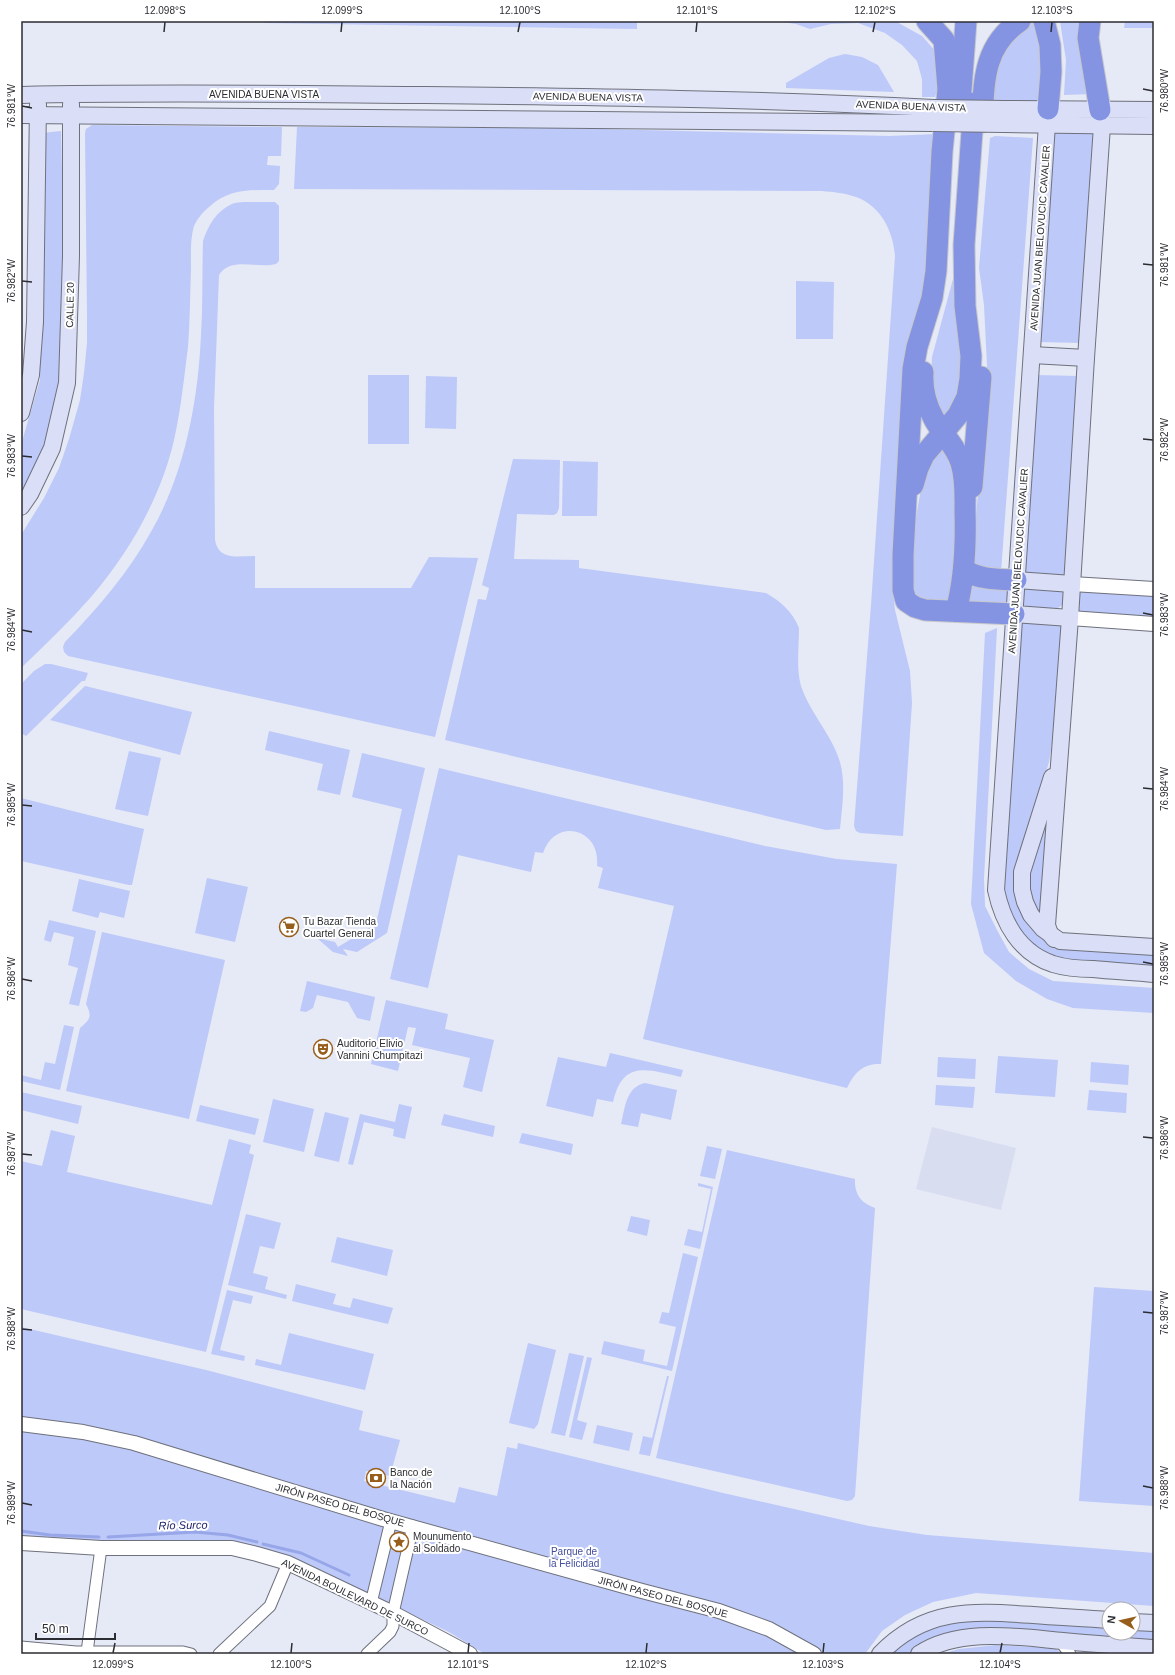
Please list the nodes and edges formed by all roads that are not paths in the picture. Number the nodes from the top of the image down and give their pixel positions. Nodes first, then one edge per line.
1 (927, 21) edge
2 (966, 21) edge
3 (980, 21) edge
4 (1020, 21) edge
5 (1044, 21) edge
6 (1090, 21) edge
7 (38, 94) junction
8 (71, 94) junction
9 (21, 95) edge
10 (667, 98) junction
11 (1154, 110) edge
12 (70, 114) junction
13 (21, 115) edge
14 (38, 115) junction
15 (934, 116) junction
16 (1048, 117) junction
17 (1101, 118) junction
18 (665, 120) junction
19 (1154, 126) edge
20 (1032, 355) junction
21 (1086, 358) junction
22 (21, 413) edge
23 (944, 433) junction
24 (24, 499) edge
25 (965, 547) junction
26 (903, 555) junction
27 (964, 570) junction
28 (1016, 580) junction
29 (1072, 584) junction
30 (1154, 589) edge
31 (956, 611) junction
32 (1014, 614) junction
33 (1070, 618) junction
34 (1154, 624) edge
35 (1059, 755) junction
36 (1054, 938) junction
37 (1154, 947) edge
38 (1154, 974) edge
39 (21, 1424) edge
40 (391, 1521) junction
41 (413, 1526) junction
42 (21, 1543) edge
43 (101, 1548) junction
44 (288, 1563) junction
45 (371, 1603) junction
46 (393, 1613) junction
47 (1101, 1619) edge
48 (1141, 1622) edge
49 (1154, 1623) edge
50 (1060, 1641) junction
51 (21, 1647) edge
52 (1154, 1648) edge
53 (1117, 1650) edge
54 (87, 1652) junction
55 (191, 1654) edge
56 (219, 1654) edge
57 (367, 1654) edge
58 (470, 1654) edge
59 (814, 1654) edge
60 (880, 1654) edge
61 (920, 1654) edge
62 (1070, 1654) edge

1 - 26 highway
2 - 23 highway
3 - 23 highway
4 - 25 highway
5 - 16 highway
6 - 17 highway
7 - 8 main road, AVENIDA BUENA VISTA
7 - 9 main road, AVENIDA BUENA VISTA
7 - 14 main road
8 - 10 main road, AVENIDA BUENA VISTA
8 - 12 main road, CALLE 20
10 - 15 main road, AVENIDA BUENA VISTA
10 - 18 main road
11 - 17 main road, AVENIDA BUENA VISTA
12 - 14 main road, AVENIDA BUENA VISTA
12 - 18 main road, AVENIDA BUENA VISTA
12 - 24 main road, CALLE 20
13 - 14 main road, AVENIDA BUENA VISTA
14 - 22 main road
15 - 16 main road, AVENIDA BUENA VISTA, bridge
15 - 18 main road, AVENIDA BUENA VISTA
16 - 17 main road, AVENIDA BUENA VISTA
16 - 20 main road, AVENIDA JUAN BIELOVUCIC CAVALIER
17 - 19 main road, AVENIDA BUENA VISTA
17 - 21 main road
20 - 21 main road
20 - 28 main road, AVENIDA JUAN BIELOVUCIC CAVALIER
21 - 29 main road
23 - 25 highway
23 - 26 highway
25 - 27 highway
26 - 31 highway
27 - 28 highway
27 - 31 highway
28 - 29 main road
28 - 32 main road, AVENIDA JUAN BIELOVUCIC CAVALIER
29 - 30 street
29 - 33 main road
31 - 32 highway
32 - 33 main road
32 - 38 main road, AVENIDA JUAN BIELOVUCIC CAVALIER
33 - 34 street
33 - 35 main road
35 - 36 main road
35 - 36 main road
36 - 37 main road
39 - 40 street, JIRÓN PASEO DEL BOSQUE
40 - 41 street, JIRÓN PASEO DEL BOSQUE
40 - 45 street
41 - 46 street
41 - 59 street, JIRÓN PASEO DEL BOSQUE
42 - 43 street, AVENIDA BOULEVARD DE SURCO
43 - 44 street, AVENIDA BOULEVARD DE SURCO
43 - 54 street
44 - 45 street, AVENIDA BOULEVARD DE SURCO
44 - 56 street
45 - 46 street, AVENIDA BOULEVARD DE SURCO
46 - 57 street
46 - 58 street, AVENIDA BOULEVARD DE SURCO
47 - 60 main road
48 - 49 main road
50 - 53 main road
50 - 61 main road
50 - 62 street
51 - 54 street
52 - 53 main road
54 - 55 street

